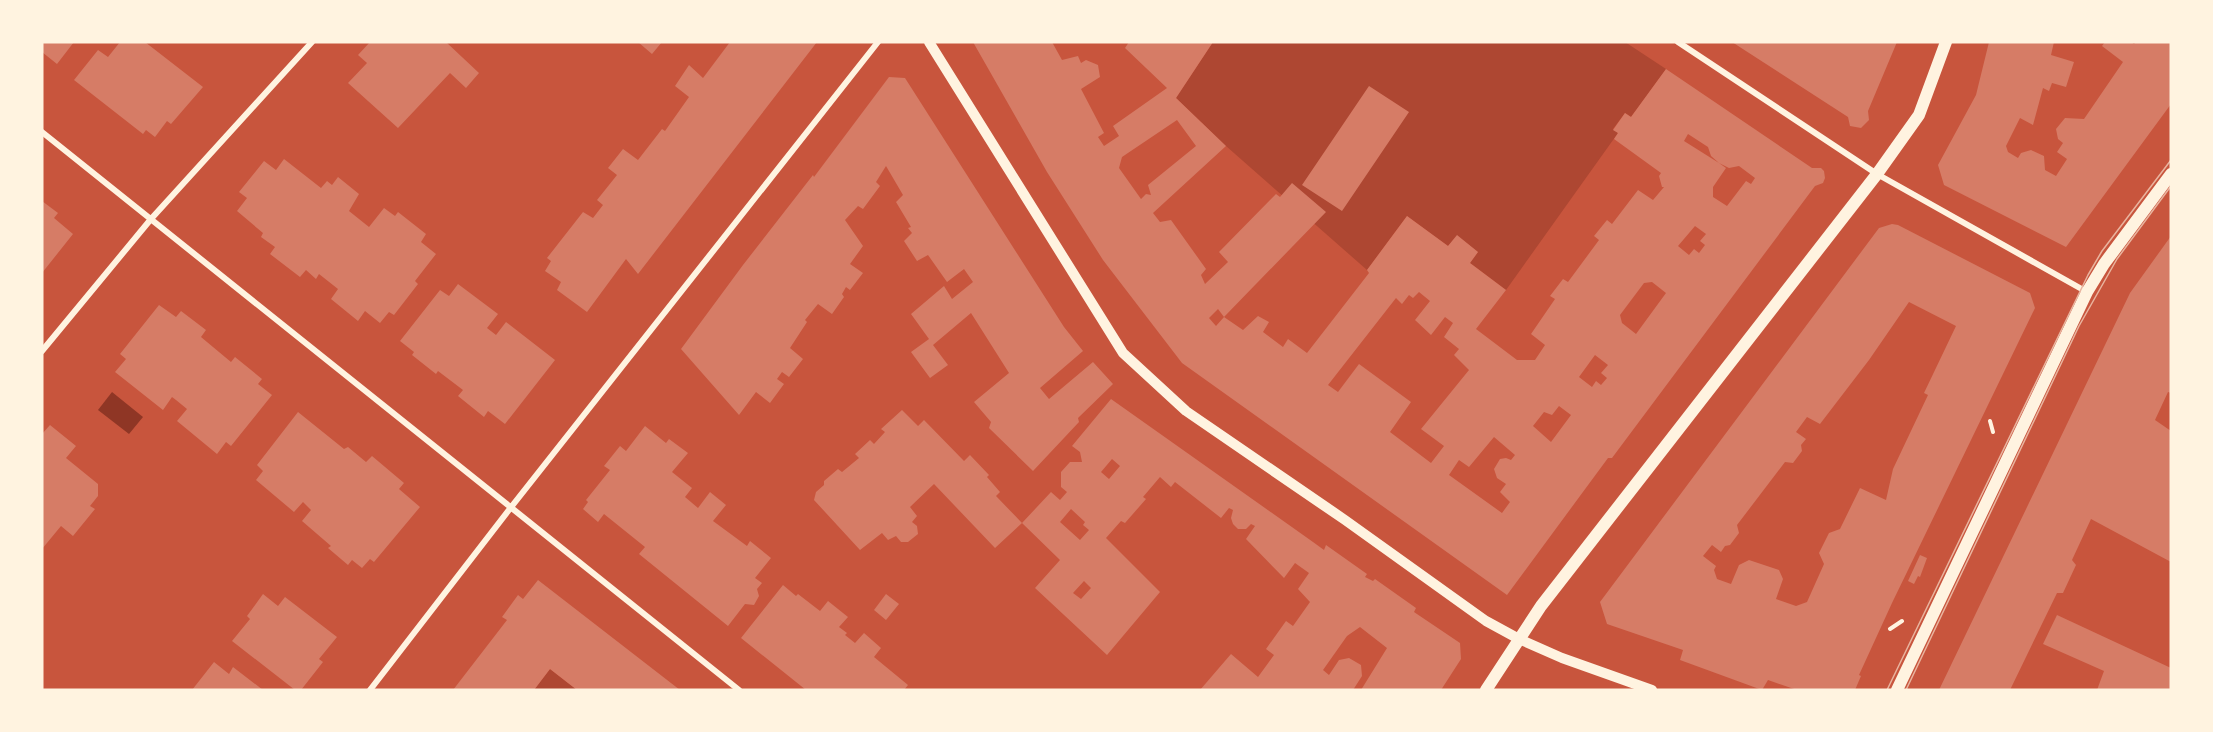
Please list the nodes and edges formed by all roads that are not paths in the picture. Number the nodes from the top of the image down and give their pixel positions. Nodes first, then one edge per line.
1 (312, 42) edge
2 (878, 42) edge
3 (929, 42) edge
4 (1678, 42) edge
5 (1946, 42) edge
6 (42, 132) edge
7 (1877, 174) junction
8 (2171, 174) edge
9 (151, 219) junction
10 (2087, 292) junction
11 (42, 351) edge
12 (512, 506) junction
13 (1519, 639) junction
14 (370, 690) edge
15 (740, 690) edge
16 (1486, 690) edge
17 (1652, 690) edge
18 (1897, 690) edge

1 - 9 street
2 - 12 street
3 - 13 street
4 - 7 street
5 - 7 main road
6 - 9 street
7 - 10 street
7 - 13 main road
8 - 10 main road
9 - 11 street
9 - 12 street
10 - 18 main road
12 - 14 street
12 - 15 street
13 - 16 main road
13 - 17 street

